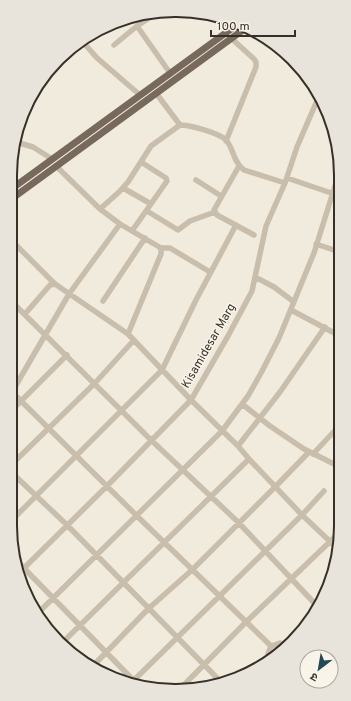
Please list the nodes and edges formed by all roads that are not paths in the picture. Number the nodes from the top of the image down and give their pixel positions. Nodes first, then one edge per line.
1 (146, 20) edge
2 (137, 26) junction
3 (233, 28) edge
4 (241, 31) edge
5 (231, 38) junction
6 (86, 45) edge
7 (114, 45) dead end
8 (170, 73) junction
9 (156, 93) junction
10 (140, 95) junction
11 (316, 102) edge
12 (180, 125) junction
13 (226, 141) junction
14 (20, 143) edge
15 (52, 159) junction
16 (140, 162) junction
17 (56, 166) junction
18 (239, 166) junction
19 (196, 180) dead end
20 (286, 180) junction
21 (17, 185) edge
22 (123, 188) junction
23 (334, 188) edge
24 (332, 194) junction
25 (17, 195) edge
26 (221, 196) junction
27 (151, 204) junction
28 (100, 209) junction
29 (147, 211) junction
30 (215, 212) junction
31 (120, 224) junction
32 (236, 225) junction
33 (132, 231) junction
34 (254, 235) dead end
35 (145, 238) junction
36 (316, 244) junction
37 (17, 246) edge
38 (161, 248) junction
39 (334, 250) edge
40 (210, 272) junction
41 (255, 278) junction
42 (55, 284) junction
43 (69, 294) junction
44 (103, 300) dead end
45 (294, 302) junction
46 (17, 307) edge
47 (291, 310) junction
48 (25, 314) junction
49 (325, 327) junction
50 (334, 333) edge
51 (128, 334) junction
52 (45, 336) junction
53 (134, 340) junction
54 (67, 355) junction
55 (162, 370) junction
56 (17, 381) edge
57 (95, 383) junction
58 (17, 396) edge
59 (191, 400) junction
60 (22, 401) junction
61 (242, 404) junction
62 (17, 406) edge
63 (122, 411) junction
64 (260, 419) junction
65 (49, 428) junction
66 (334, 430) edge
67 (222, 431) junction
68 (151, 440) junction
69 (238, 446) junction
70 (311, 453) junction
71 (77, 455) junction
72 (17, 459) edge
73 (249, 459) junction
74 (334, 464) edge
75 (183, 470) junction
76 (17, 478) edge
77 (107, 486) junction
78 (276, 486) junction
79 (324, 491) dead end
80 (212, 496) junction
81 (36, 497) junction
82 (17, 515) edge
83 (302, 515) junction
84 (137, 516) junction
85 (238, 522) junction
86 (67, 525) junction
87 (334, 537) edge
88 (330, 540) junction
89 (163, 542) junction
90 (333, 543) edge
91 (265, 551) junction
92 (96, 556) junction
93 (22, 565) edge
94 (24, 567) junction
95 (192, 570) junction
96 (292, 578) junction
97 (123, 583) junction
98 (219, 596) junction
99 (54, 598) junction
100 (314, 603) edge
101 (148, 609) junction
102 (42, 610) edge
103 (246, 622) junction
104 (80, 624) junction
105 (176, 637) junction
106 (65, 640) edge
107 (281, 644) edge
108 (271, 646) junction
109 (107, 652) junction
110 (268, 654) edge
111 (96, 663) edge
112 (204, 665) junction
113 (129, 677) edge
114 (134, 679) edge
115 (218, 679) edge
116 (185, 684) edge

1 - 2 street
2 - 7 street
2 - 8 street
3 - 8 main road
4 - 5 main road
5 - 9 main road
5 - 13 street
6 - 10 street
8 - 10 main road
9 - 12 street
9 - 17 main road
10 - 15 main road
11 - 20 street, Kisamidesar Marg
12 - 13 street
12 - 16 street
13 - 18 street
14 - 15 street
15 - 21 main road
16 - 22 street
16 - 27 street
17 - 25 main road
17 - 28 street
18 - 20 street
18 - 26 street
19 - 26 street
20 - 24 street
20 - 41 street, Kisamidesar Marg
22 - 27 street
22 - 28 street
23 - 24 street
24 - 36 street
26 - 30 street
27 - 29 street
28 - 31 street
29 - 30 street
29 - 33 street
30 - 32 street
31 - 33 street
31 - 43 street
32 - 34 street
32 - 40 street
33 - 35 street
35 - 38 street
35 - 44 street
36 - 39 street
36 - 45 street
37 - 42 street
38 - 40 street
38 - 51 street
40 - 55 street
41 - 45 street
41 - 59 street, Kisamidesar Marg
42 - 43 street
42 - 48 street
43 - 51 street
43 - 52 street
45 - 47 street
46 - 48 street
47 - 49 street
47 - 61 street
48 - 52 street
49 - 50 street
49 - 64 street
51 - 53 street
52 - 54 street
52 - 56 street
53 - 55 street
53 - 57 street
54 - 57 street
54 - 60 street
55 - 59 street
55 - 63 street
57 - 63 street
57 - 65 street
58 - 60 street
59 - 67 street
59 - 68 street, Kisamidesar Marg
60 - 62 street
60 - 65 street
61 - 64 street
61 - 67 street
63 - 68 street
63 - 71 street
64 - 69 street
64 - 70 street
65 - 71 street
65 - 72 street
66 - 70 street
67 - 69 street
67 - 75 street
68 - 75 street
68 - 77 street, Kisamidesar Marg
69 - 73 street
70 - 74 street
70 - 78 street
71 - 77 street
71 - 81 street
73 - 78 street
73 - 80 street
75 - 80 street
75 - 84 street
76 - 81 street
77 - 84 street
77 - 86 street, Kisamidesar Marg
78 - 83 street
78 - 85 street
79 - 83 street
80 - 85 street
80 - 89 street
81 - 82 street
81 - 86 street
83 - 88 street
83 - 91 street
84 - 89 street
84 - 92 street
85 - 91 street
85 - 95 street
86 - 92 street
86 - 94 street, Kisamidesar Marg
87 - 88 street
88 - 90 street
88 - 96 street
89 - 95 street
89 - 97 street
91 - 96 street
91 - 98 street
92 - 97 street
92 - 99 street
93 - 94 street
94 - 99 street
95 - 98 street
95 - 101 street
96 - 100 street
96 - 103 street
97 - 101 street
97 - 104 street
98 - 103 street
98 - 105 street
99 - 102 street
99 - 104 street
101 - 105 street
101 - 109 street
103 - 108 street
103 - 112 street
104 - 106 street
104 - 109 street
105 - 112 street
105 - 114 street
107 - 108 street
108 - 110 street
109 - 111 street
109 - 113 street
112 - 115 street
112 - 116 street

